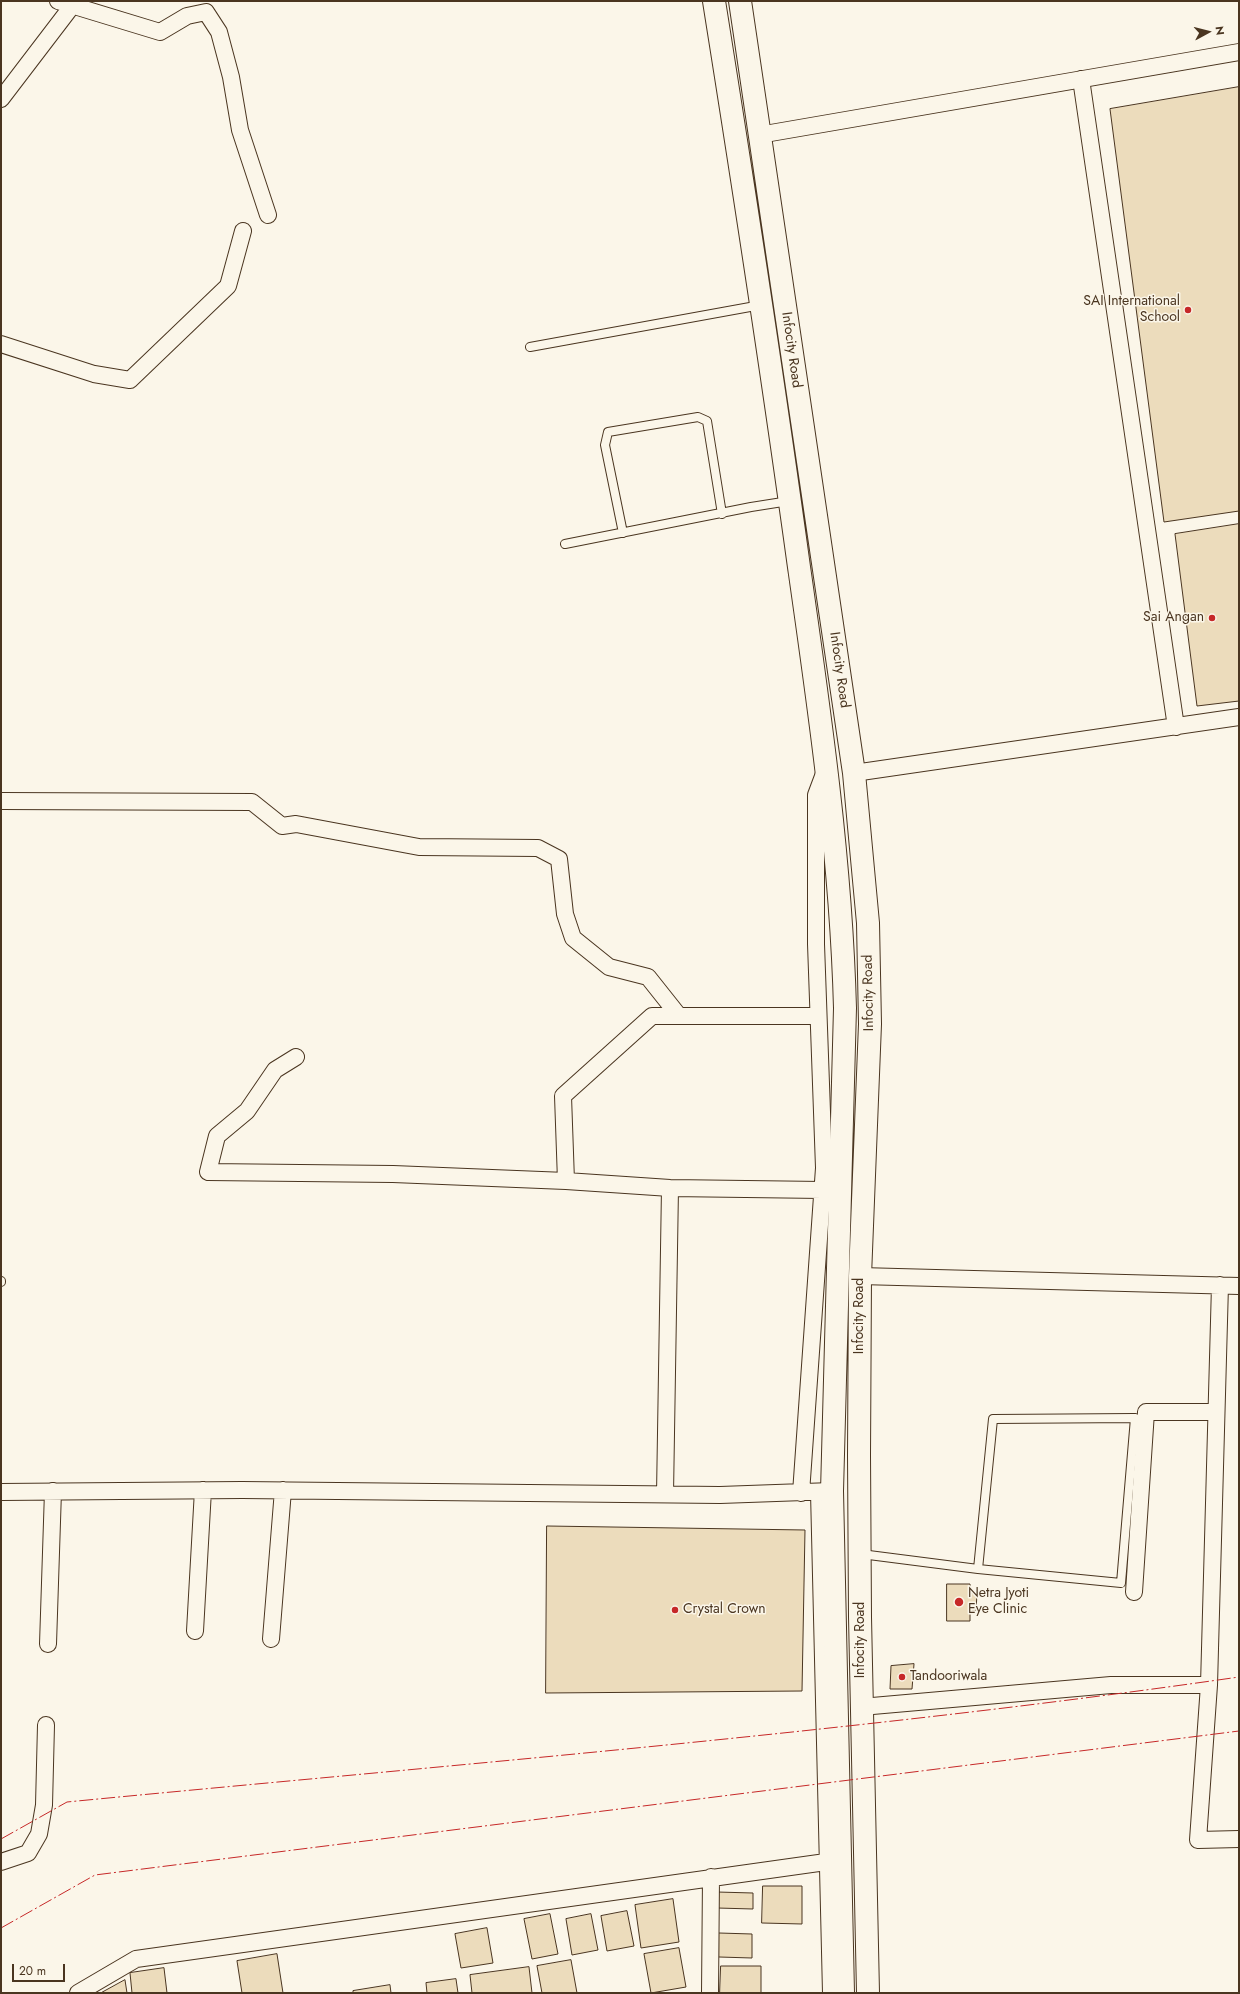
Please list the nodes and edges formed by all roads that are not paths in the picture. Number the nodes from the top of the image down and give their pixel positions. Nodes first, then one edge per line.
1 (714, 1) edge
2 (740, 1) edge
3 (65, 3) edge
4 (1239, 52) edge
5 (1081, 80) junction
6 (1, 99) edge
7 (759, 135) junction
8 (268, 215) dead end
9 (243, 231) dead end
10 (762, 305) junction
11 (1, 344) edge
12 (530, 347) dead end
13 (790, 501) junction
14 (722, 514) junction
15 (623, 533) junction
16 (565, 544) dead end
17 (826, 584) junction
18 (802, 588) junction
19 (1239, 718) edge
20 (1176, 727) junction
21 (827, 765) junction
22 (854, 773) junction
23 (1, 801) edge
24 (679, 1016) junction
25 (818, 1016) junction
26 (296, 1057) dead end
27 (843, 1116) junction
28 (867, 1117) junction
29 (566, 1181) junction
30 (670, 1188) junction
31 (822, 1190) junction
32 (860, 1276) junction
33 (1220, 1285) junction
34 (1239, 1286) edge
35 (1216, 1412) junction
36 (203, 1490) junction
37 (283, 1490) junction
38 (53, 1491) junction
39 (1, 1492) edge
40 (825, 1492) junction
41 (801, 1493) junction
42 (665, 1494) junction
43 (861, 1554) junction
44 (978, 1569) junction
45 (1134, 1592) dead end
46 (195, 1631) dead end
47 (271, 1639) dead end
48 (48, 1644) dead end
49 (1209, 1685) junction
50 (861, 1707) junction
51 (46, 1725) dead end
52 (1239, 1838) edge
53 (834, 1860) junction
54 (1, 1862) edge
55 (711, 1877) junction
56 (78, 1993) edge
57 (710, 1993) edge
58 (831, 1993) edge
59 (843, 1993) edge
60 (868, 1993) edge

1 - 10 main road, Infocity Road
2 - 7 main road, Infocity Road
3 - 6 street
3 - 8 street
4 - 5 street
5 - 7 street
5 - 20 street
7 - 17 main road, Infocity Road
9 - 11 street
10 - 12 lane
10 - 13 main road, Infocity Road
13 - 14 lane
13 - 18 main road, Infocity Road
14 - 15 lane
14 - 15 lane
15 - 16 lane
17 - 18 main road
17 - 22 main road, Infocity Road
18 - 21 main road, Infocity Road
19 - 20 street
20 - 22 street
21 - 25 street
21 - 27 main road, Infocity Road
22 - 28 main road, Infocity Road
23 - 24 street
24 - 25 street
24 - 29 street
25 - 31 street
26 - 29 street
27 - 28 main road
27 - 40 main road, Infocity Road
28 - 32 main road, Infocity Road
29 - 30 street
30 - 31 street
30 - 42 street
31 - 41 street
32 - 33 street
32 - 43 main road, Infocity Road
33 - 34 street
33 - 35 street
35 - 45 street
35 - 49 street
36 - 37 street
36 - 38 street
36 - 46 street
37 - 42 street
37 - 47 street
38 - 39 street
38 - 48 street
40 - 41 street
40 - 53 main road, Infocity Road
41 - 42 street
43 - 44 lane
43 - 50 main road, Infocity Road
44 - 44 lane
49 - 50 street
49 - 52 street
50 - 60 main road, Infocity Road
51 - 54 street
53 - 55 street
53 - 58 street
53 - 59 main road, Infocity Road
55 - 56 street
55 - 57 street

